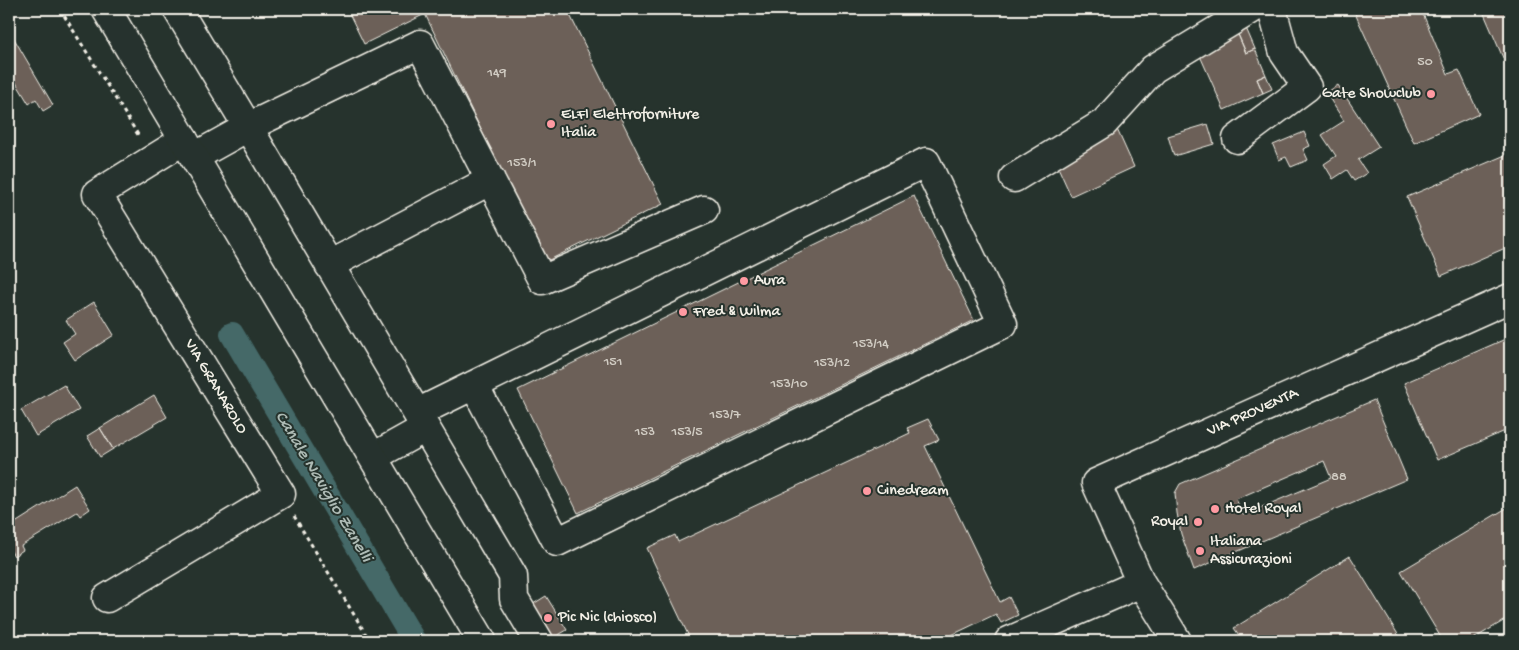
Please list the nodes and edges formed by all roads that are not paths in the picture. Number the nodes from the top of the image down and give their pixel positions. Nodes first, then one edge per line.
1 (106, 9) edge
2 (177, 9) edge
3 (1252, 9) edge
4 (1272, 9) edge
5 (248, 127) junction
6 (1237, 139) dead end
7 (189, 148) junction
8 (1014, 178) dead end
9 (491, 180) junction
10 (704, 210) dead end
11 (329, 265) junction
12 (1510, 298) edge
13 (474, 385) junction
14 (421, 420) junction
15 (373, 457) junction
16 (1141, 583) junction
17 (107, 598) dead end
18 (482, 641) edge
19 (539, 641) edge
20 (1009, 641) edge
21 (1177, 641) edge

1 - 7 street
2 - 5 street
3 - 8 street
4 - 6 street
5 - 7 street, VIA GRANAROLO
5 - 9 street, VIA GRANAROLO
5 - 11 street
7 - 15 street
7 - 17 street, VIA GRANAROLO
9 - 10 street
9 - 11 street
11 - 14 street
12 - 16 street, VIA PROVENTA
13 - 13 street
13 - 14 street
14 - 15 street
14 - 19 street
15 - 18 street
16 - 20 street
16 - 21 street, VIA PROVENTA

